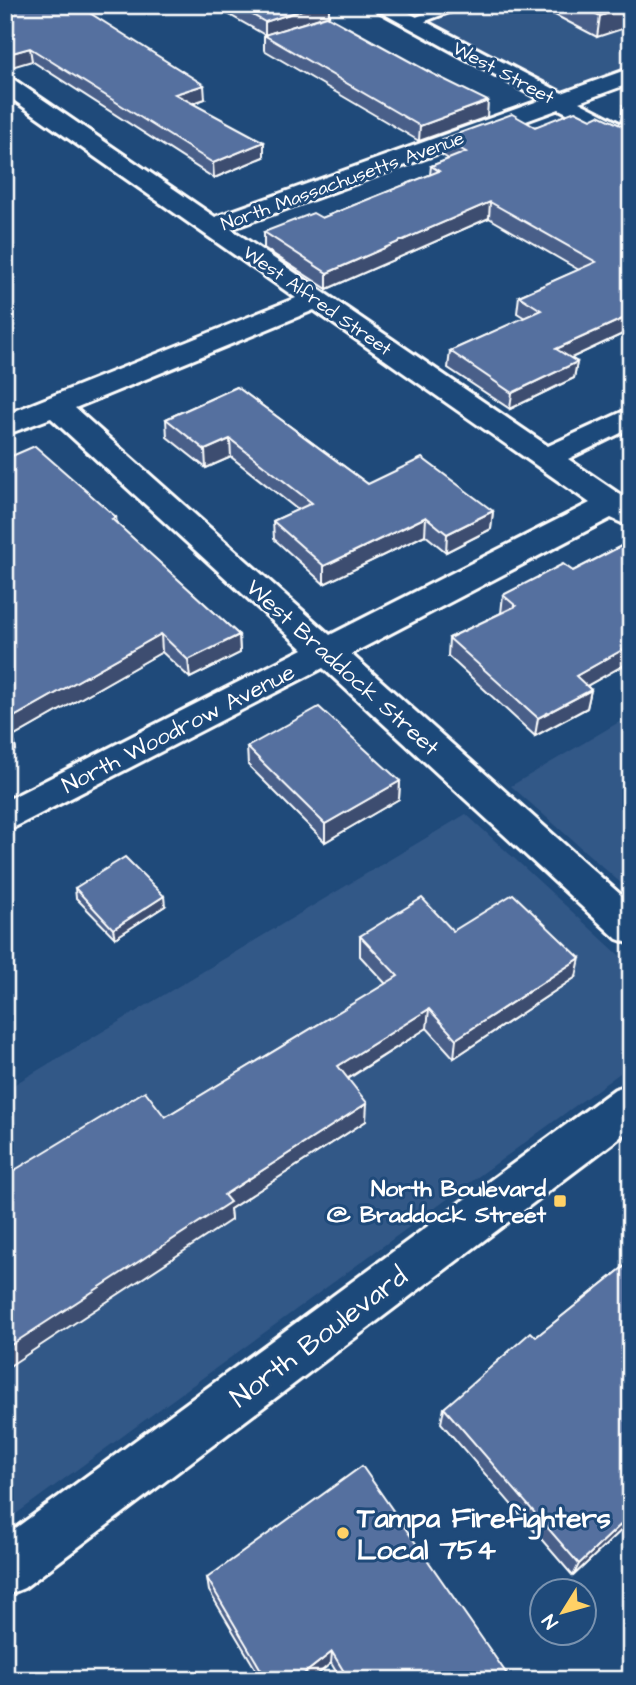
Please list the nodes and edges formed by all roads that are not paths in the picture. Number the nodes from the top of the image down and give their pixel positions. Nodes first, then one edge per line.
1 (378, 5) edge
2 (462, 5) edge
3 (410, 22) junction
4 (631, 75) edge
5 (5, 84) edge
6 (559, 101) junction
7 (631, 138) edge
8 (212, 227) junction
9 (317, 299) junction
10 (56, 406) junction
11 (631, 417) edge
12 (5, 426) edge
13 (545, 459) junction
14 (622, 510) edge
15 (325, 652) junction
16 (5, 818) edge
17 (631, 928) edge
18 (627, 1111) edge
19 (5, 1569) edge

1 - 3 street, West Street
2 - 3 lane
3 - 6 street, West Street
4 - 6 street, North Massachusetts Avenue
5 - 8 street, West Alfred Street
6 - 7 street, West Street
6 - 8 street, North Massachusetts Avenue
8 - 9 street, West Alfred Street
9 - 10 street
9 - 13 street, West Alfred Street
10 - 12 street
10 - 15 street, West Braddock Street
11 - 13 street
13 - 14 street, West Alfred Street
14 - 15 street, North Woodrow Avenue
15 - 16 street, North Woodrow Avenue
15 - 17 street, West Braddock Street
18 - 19 street, North Boulevard

